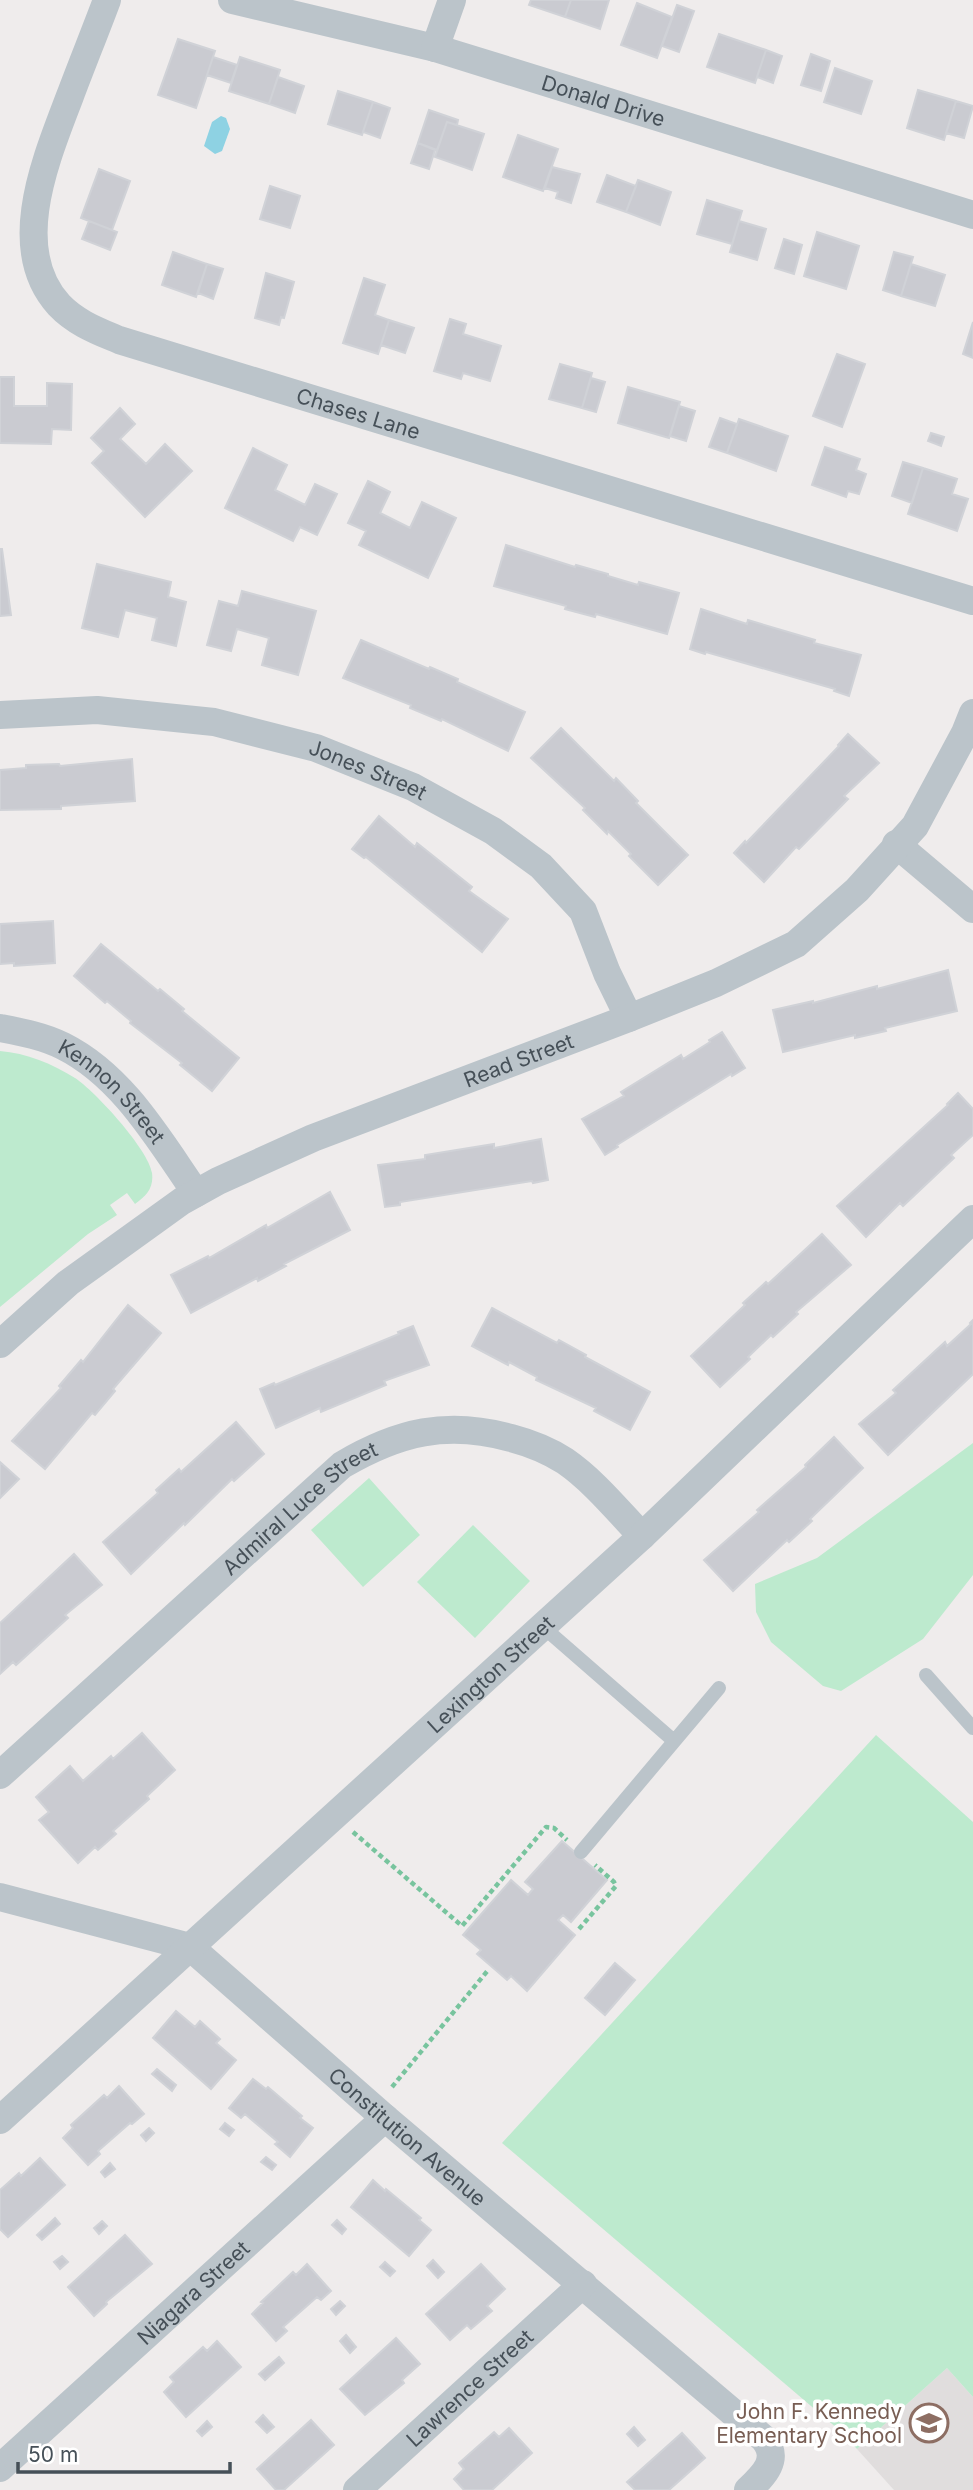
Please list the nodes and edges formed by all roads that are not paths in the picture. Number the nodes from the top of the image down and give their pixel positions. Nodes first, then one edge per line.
1 (107, 0) edge
2 (232, 0) edge
3 (452, 0) edge
4 (435, 48) junction
5 (973, 215) edge
6 (973, 601) edge
7 (973, 713) edge
8 (0, 715) edge
9 (896, 844) junction
10 (973, 909) edge
11 (629, 1018) junction
12 (0, 1028) edge
13 (196, 1193) junction
14 (973, 1219) edge
15 (0, 1344) edge
16 (642, 1536) junction
17 (542, 1626) junction
18 (926, 1675) dead end
19 (719, 1688) dead end
20 (973, 1728) edge
21 (674, 1741) junction
22 (0, 1775) edge
23 (581, 1852) road end
24 (0, 1897) edge
25 (190, 1947) junction
26 (379, 2113) junction
27 (0, 2120) edge
28 (583, 2284) junction
29 (0, 2468) edge
30 (357, 2490) edge
31 (748, 2490) edge

1 - 6 street, Chases Lane
2 - 4 street, Donald Drive
3 - 4 street
4 - 5 street, Donald Drive
7 - 9 street, Read Street
8 - 11 street, Jones Street
9 - 10 street
9 - 11 street, Read Street
11 - 13 street, Read Street
12 - 13 street, Kennon Street
13 - 15 street, Read Street
14 - 16 street, Lexington Street
16 - 17 street, Lexington Street
16 - 22 street, Admiral Luce Street
17 - 21 lane
17 - 25 street, Lexington Street
18 - 20 lane
19 - 21 lane
21 - 23 lane
24 - 25 street, Constitution Avenue
25 - 26 street, Constitution Avenue
25 - 27 street, Lexington Street
26 - 28 street, Constitution Avenue
26 - 29 street, Niagara Street
28 - 30 street, Lawrence Street
28 - 31 street, Constitution Avenue

